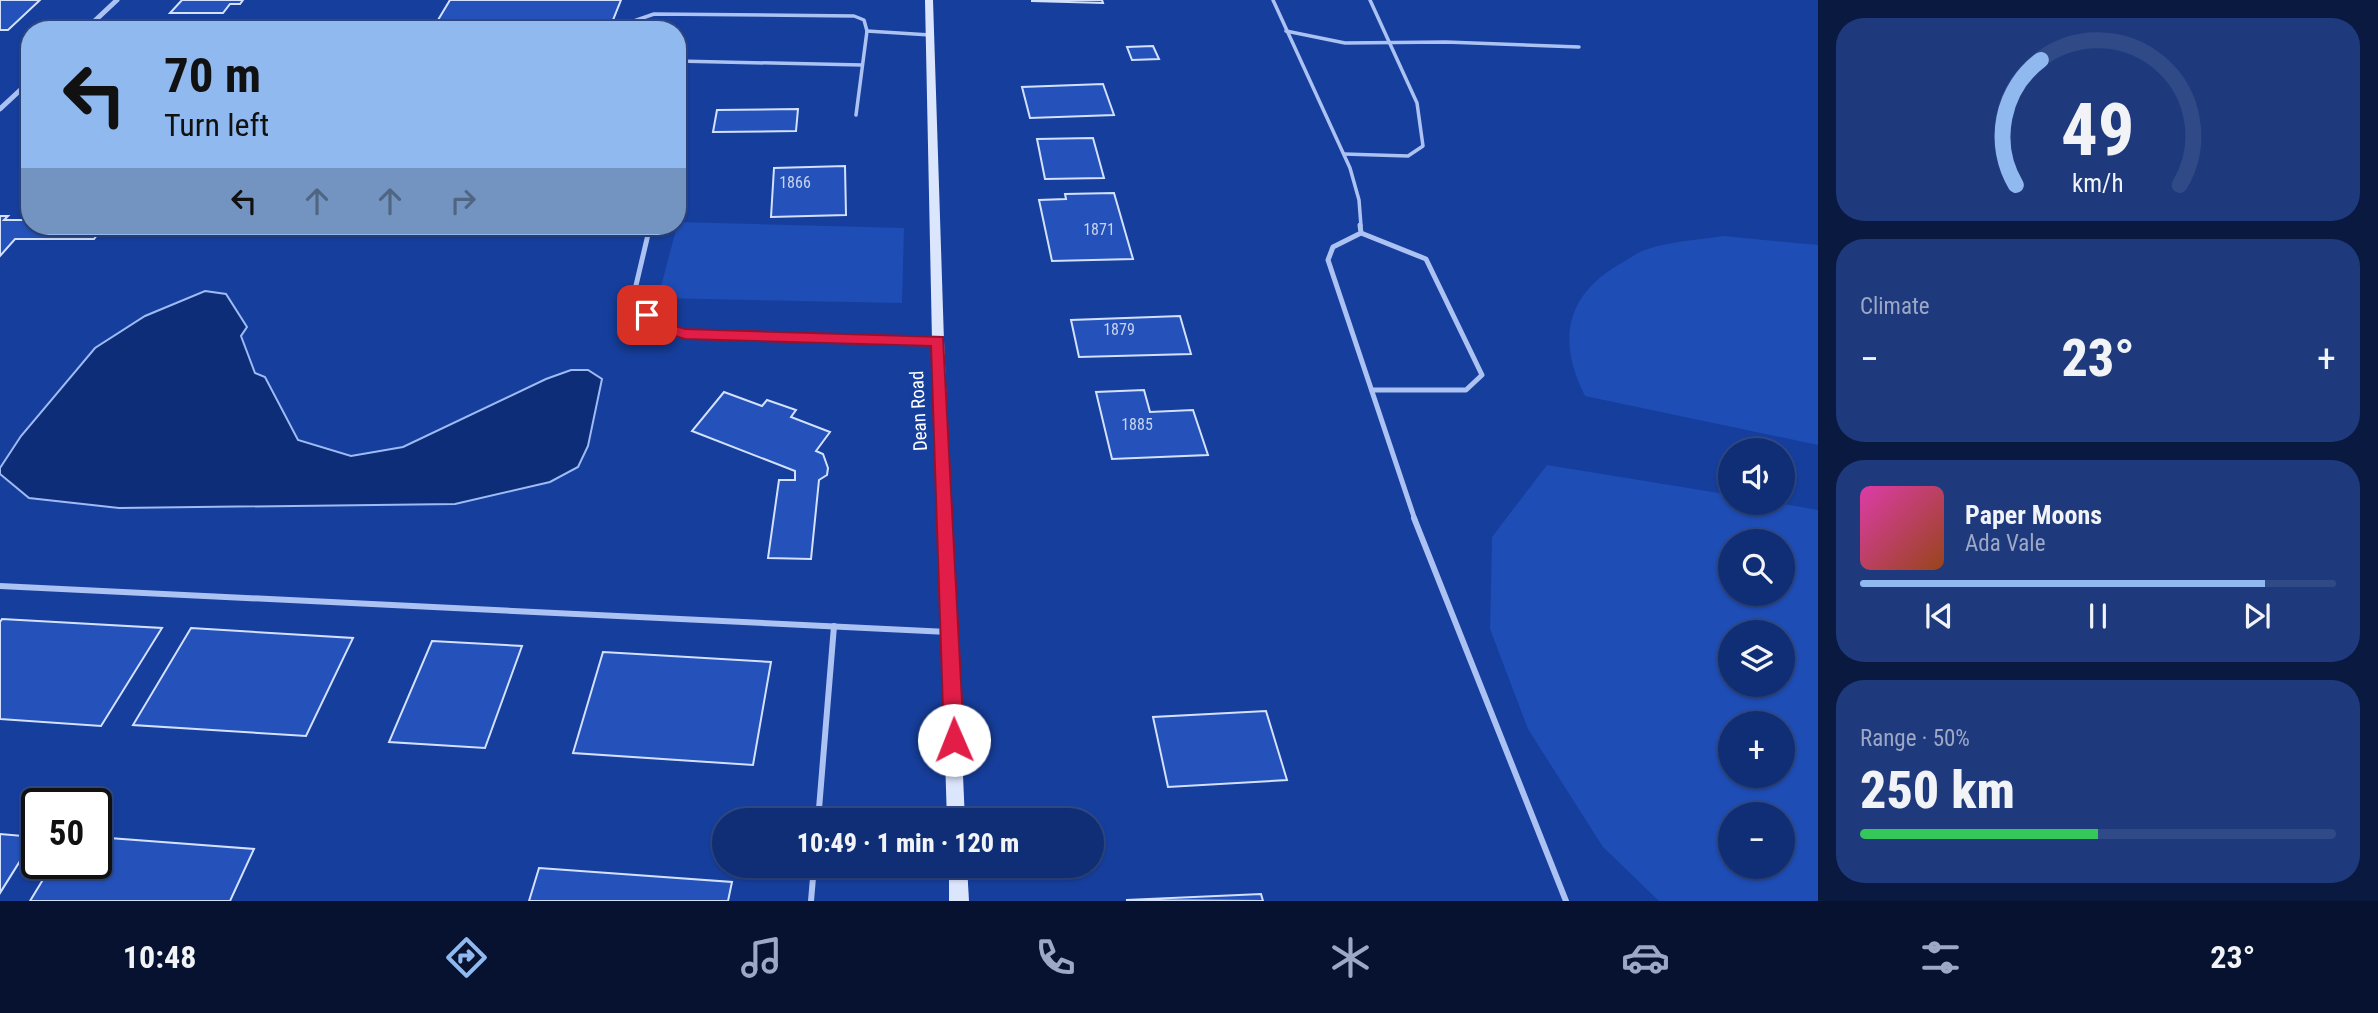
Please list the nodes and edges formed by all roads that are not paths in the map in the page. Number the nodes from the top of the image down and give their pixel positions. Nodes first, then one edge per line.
1 (117, 0) edge
2 (929, 0) edge
3 (1273, 0) edge
4 (1370, 0) edge
5 (95, 21) edge
6 (633, 21) edge
7 (867, 31) junction
8 (1286, 31) junction
9 (930, 35) junction
10 (1388, 41) junction
11 (1579, 47) dead end
12 (686, 61) edge
13 (862, 65) junction
14 (21, 89) edge
15 (0, 108) edge
16 (856, 115) dead end
17 (1344, 154) junction
18 (1361, 233) junction
19 (648, 235) edge
20 (938, 341) junction
21 (1372, 390) junction
22 (0, 586) edge
23 (834, 626) junction
24 (951, 632) junction
25 (819, 808) edge
26 (957, 808) edge
27 (813, 878) edge
28 (958, 878) edge
29 (811, 901) edge
30 (959, 901) edge
31 (1566, 901) edge

1 - 5 street
2 - 9 main road, Dean Road
3 - 8 lane
4 - 10 lane
6 - 7 lane
7 - 9 lane
7 - 13 lane
8 - 10 lane
8 - 17 lane
9 - 20 main road, Dean Road
10 - 11 lane
10 - 17 lane
12 - 13 lane
13 - 16 lane
14 - 15 street
17 - 18 lane
18 - 21 lane
18 - 21 lane
19 - 20 lane
20 - 24 main road, Dean Road
21 - 31 lane
22 - 23 lane
23 - 24 lane
23 - 25 lane
24 - 26 main road, Dean Road
27 - 29 lane
28 - 30 main road

